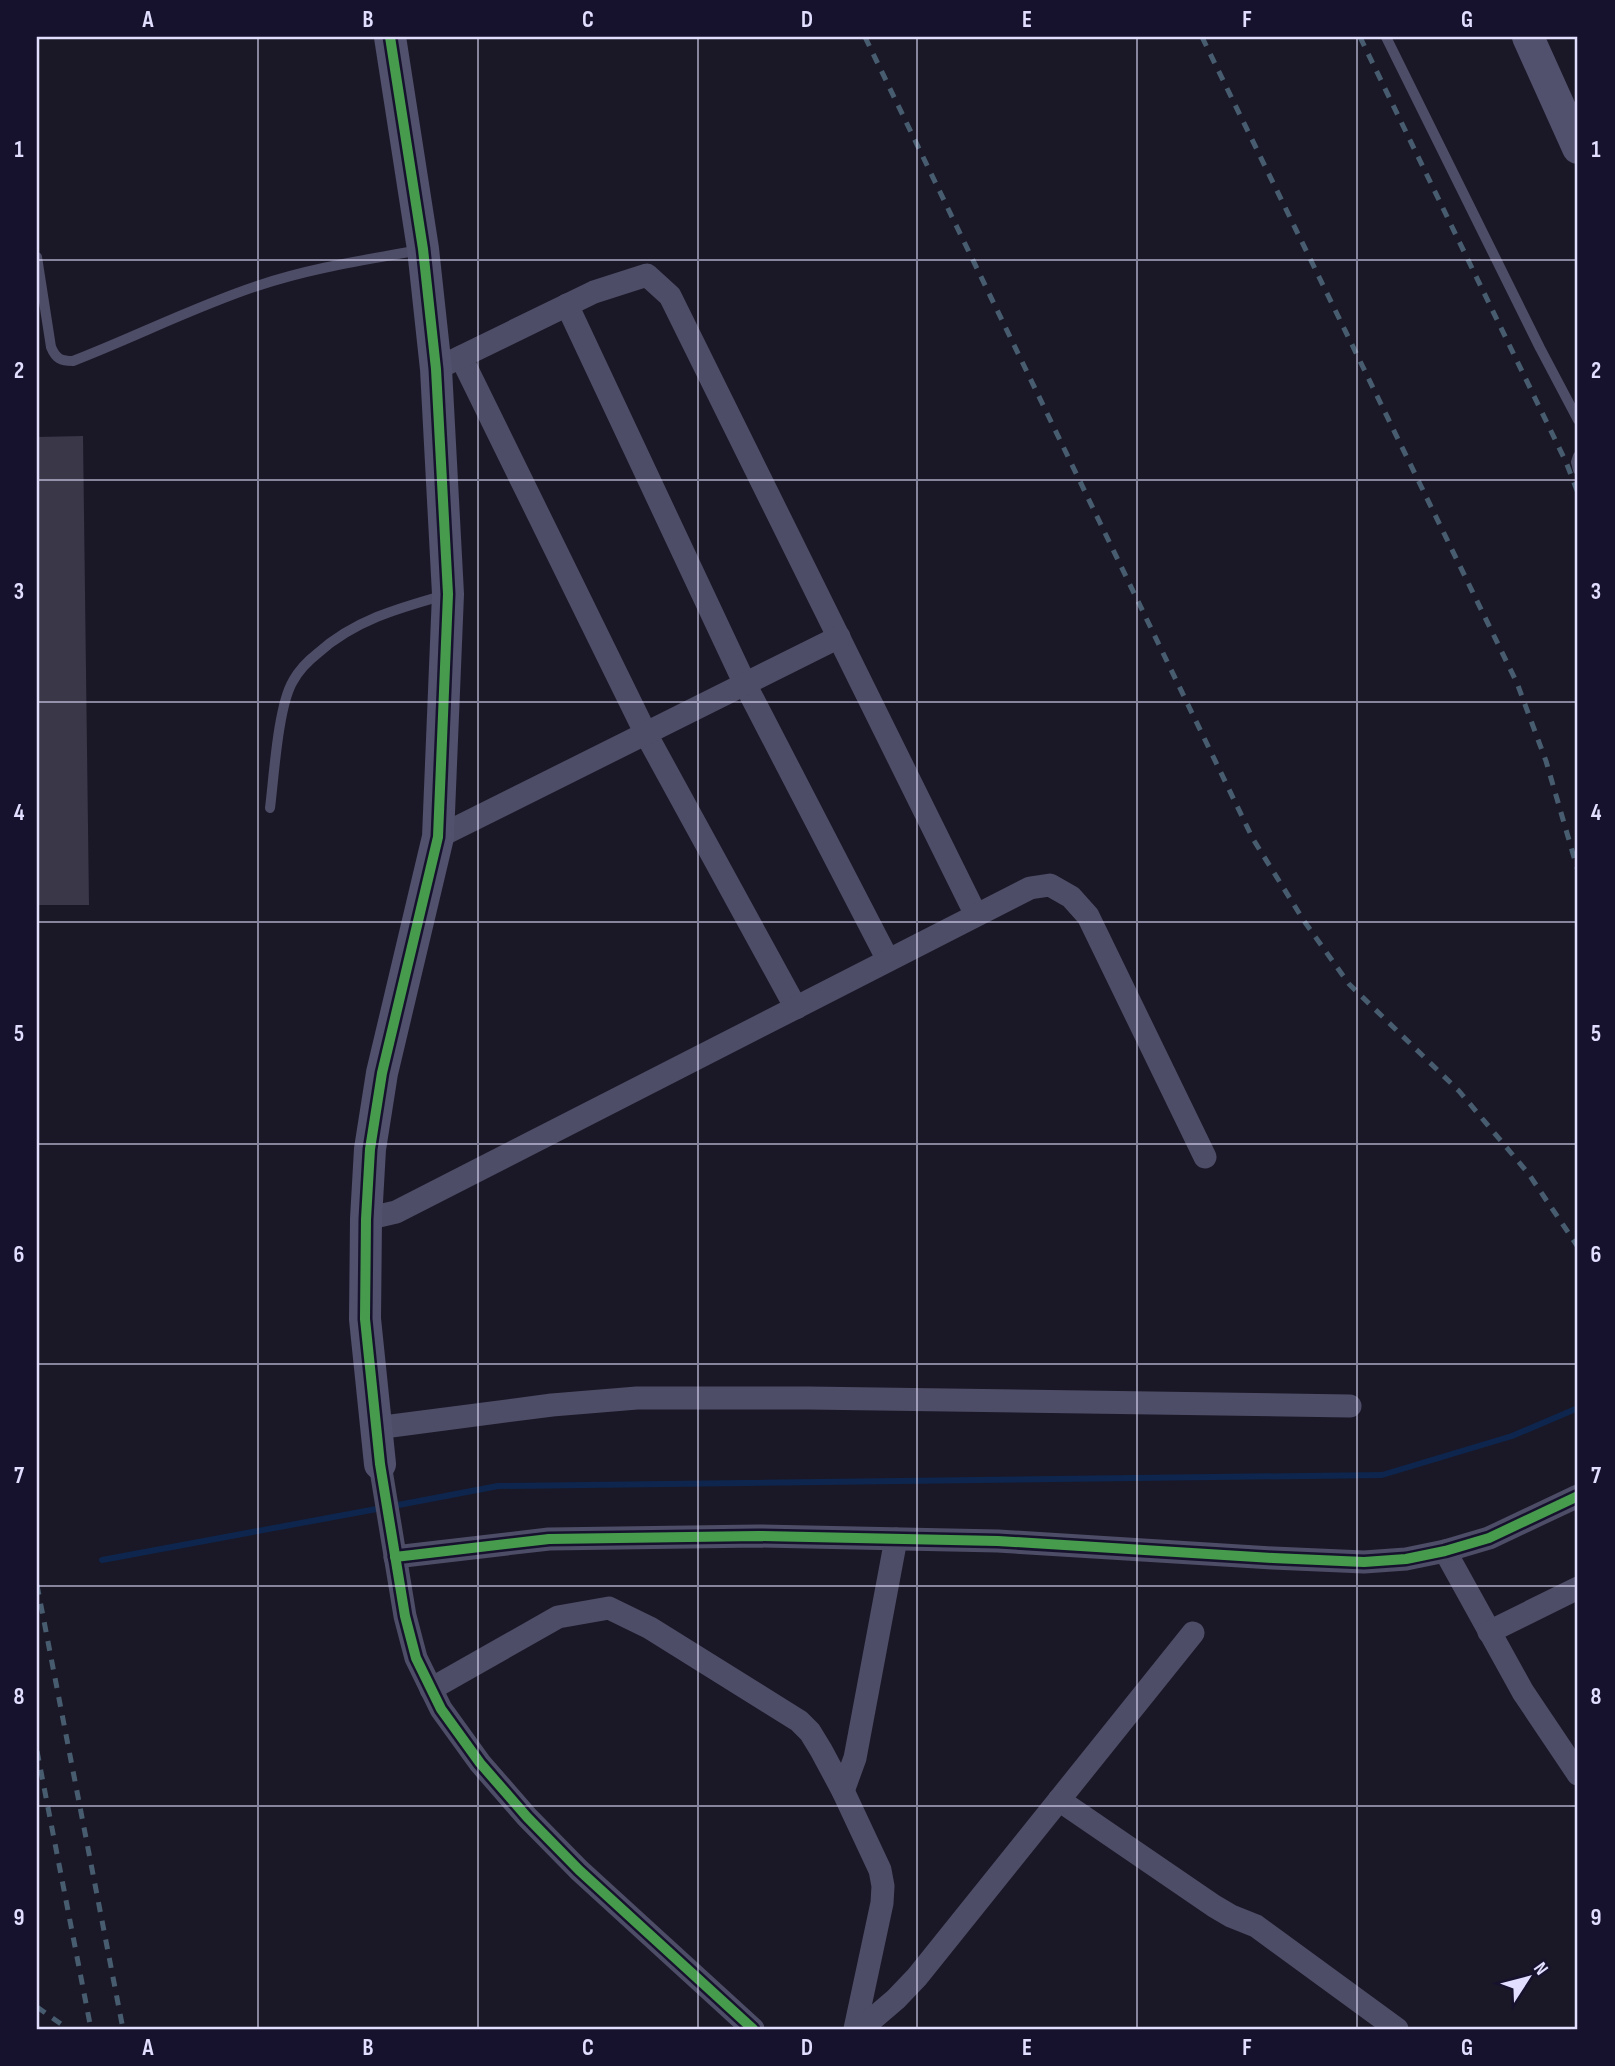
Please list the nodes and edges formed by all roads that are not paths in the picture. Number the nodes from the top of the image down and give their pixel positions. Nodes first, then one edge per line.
1 (390, 37) edge
2 (1386, 37) edge
3 (1528, 37) edge
4 (1578, 148) edge
5 (423, 250) junction
6 (37, 257) edge
7 (567, 305) junction
8 (448, 363) junction
9 (1578, 420) edge
10 (1578, 456) edge
11 (1578, 470) edge
12 (447, 594) junction
13 (839, 637) junction
14 (745, 684) junction
15 (646, 734) junction
16 (270, 808) dead end
17 (438, 837) junction
18 (976, 915) junction
19 (888, 960) junction
20 (796, 1007) junction
21 (1205, 1157) dead end
22 (366, 1219) junction
23 (1350, 1406) dead end
24 (376, 1428) junction
25 (380, 1464) joint
26 (1578, 1496) edge
27 (895, 1539) junction
28 (394, 1547) junction
29 (1445, 1551) junction
30 (1578, 1588) edge
31 (1489, 1632) junction
32 (1193, 1633) dead end
33 (431, 1689) junction
34 (1578, 1774) edge
35 (843, 1791) junction
36 (1059, 1800) junction
37 (753, 2029) edge
38 (855, 2029) edge
39 (861, 2029) edge
40 (1397, 2029) edge

1 - 5 street
2 - 9 lane
3 - 4 street
5 - 6 lane
5 - 8 street
7 - 8 street
7 - 13 street
7 - 14 street
8 - 12 street
8 - 15 street
10 - 11 lane
12 - 16 lane
12 - 17 street
13 - 14 street
13 - 18 street
14 - 15 street
14 - 19 street
15 - 17 street
15 - 20 street
17 - 22 street
18 - 19 street
18 - 21 street
19 - 20 street
20 - 22 street
22 - 24 street
23 - 24 street
24 - 25 street
25 - 28 street
26 - 29 street
27 - 28 street
27 - 29 street
27 - 35 street
28 - 33 street
29 - 31 street
30 - 31 street
31 - 34 street
32 - 36 street
33 - 35 street
33 - 37 street
35 - 38 street
36 - 39 street
36 - 40 street

